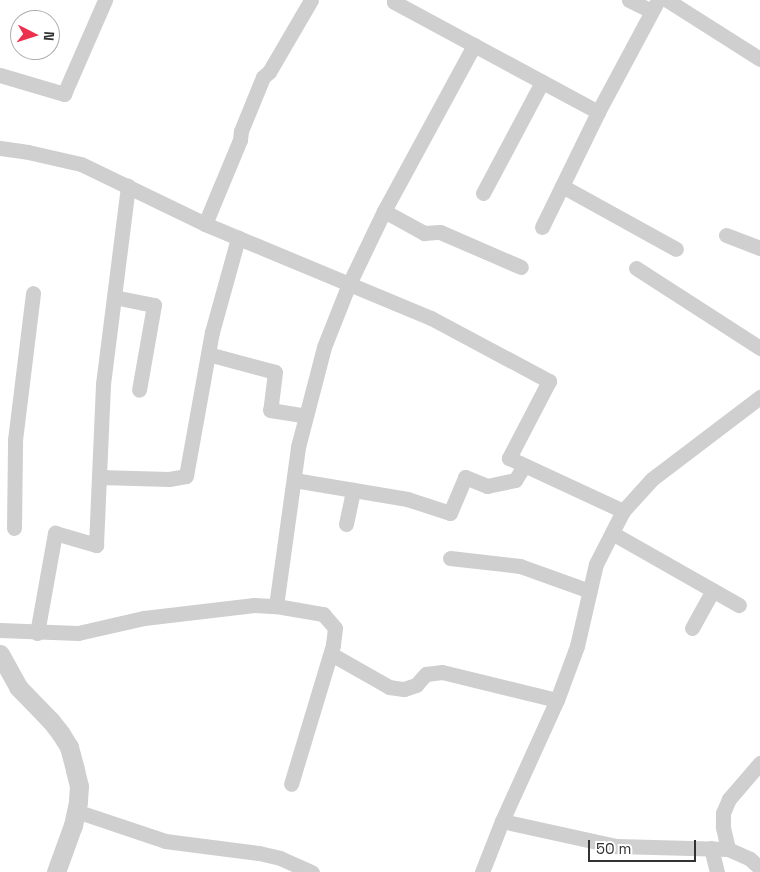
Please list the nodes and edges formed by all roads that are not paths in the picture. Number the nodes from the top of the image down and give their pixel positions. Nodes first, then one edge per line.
1 (105, 0) edge
2 (311, 0) edge
3 (395, 0) edge
4 (629, 0) edge
5 (667, 0) edge
6 (655, 5) edge
7 (474, 45) junction
8 (760, 59) edge
9 (0, 75) edge
10 (542, 82) junction
11 (598, 112) junction
12 (0, 148) edge
13 (128, 186) junction
14 (562, 186) junction
15 (483, 193) dead end
16 (384, 211) junction
17 (205, 224) junction
18 (542, 226) dead end
19 (726, 235) dead end
20 (238, 238) junction
21 (760, 248) edge
22 (676, 249) dead end
23 (521, 267) dead end
24 (636, 268) dead end
25 (349, 284) junction
26 (33, 293) dead end
27 (114, 297) junction
28 (760, 348) edge
29 (208, 354) junction
30 (139, 390) dead end
31 (760, 397) edge
32 (306, 416) junction
33 (7, 440) edge
34 (524, 466) junction
35 (99, 477) junction
36 (294, 480) junction
37 (354, 490) junction
38 (623, 510) junction
39 (346, 524) dead end
40 (14, 528) dead end
41 (612, 533) junction
42 (450, 558) dead end
43 (713, 590) junction
44 (590, 591) junction
45 (739, 605) dead end
46 (276, 606) junction
47 (692, 628) dead end
48 (0, 630) edge
49 (37, 633) junction
50 (0, 654) edge
51 (331, 654) junction
52 (557, 700) junction
53 (760, 762) edge
54 (291, 784) dead end
55 (76, 811) junction
56 (502, 821) junction
57 (711, 848) junction
58 (728, 849) junction
59 (760, 868) edge
60 (56, 872) edge
61 (312, 872) edge
62 (482, 872) edge
63 (717, 872) edge

1 - 9 street
2 - 17 street
3 - 7 street
4 - 6 street
5 - 8 street
6 - 11 street
7 - 10 street
7 - 16 street
10 - 11 street
10 - 15 street
11 - 14 street
12 - 13 street
13 - 17 street
13 - 27 street
14 - 18 street
14 - 22 street
16 - 23 street
16 - 25 street
17 - 20 street
19 - 21 street
20 - 25 street
20 - 29 street
24 - 28 street
25 - 32 street
25 - 34 street
26 - 33 street
27 - 30 street
27 - 35 street
29 - 32 street
29 - 35 street
31 - 38 street
32 - 36 street
33 - 40 street
34 - 37 street
34 - 38 street
35 - 49 street
36 - 37 street
36 - 46 street
37 - 39 street
38 - 41 street
41 - 43 street
41 - 44 street
42 - 44 street
43 - 45 street
43 - 47 street
44 - 52 street
46 - 49 street
46 - 51 street
48 - 49 street
50 - 55 street
51 - 52 street
51 - 54 street
52 - 56 street
53 - 58 street
55 - 60 street
55 - 61 street
56 - 57 street
56 - 62 street
57 - 58 street
57 - 63 street
58 - 59 street

